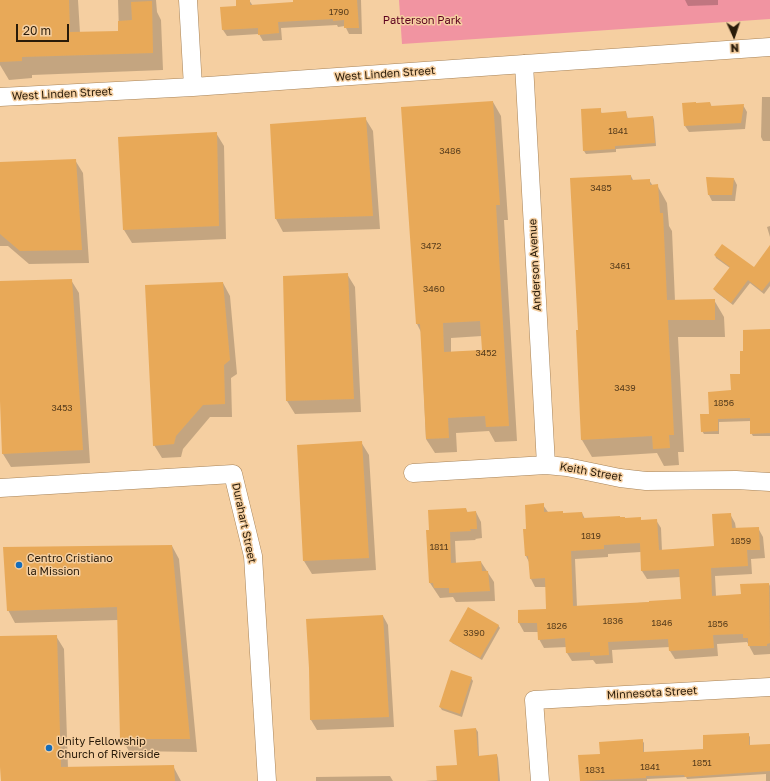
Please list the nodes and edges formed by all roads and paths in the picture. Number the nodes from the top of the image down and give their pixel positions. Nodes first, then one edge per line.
1 (188, 0) edge
2 (770, 47) edge
3 (524, 64) junction
4 (193, 87) junction
5 (0, 98) edge
6 (546, 465) junction
7 (413, 473) dead end
8 (770, 482) edge
9 (0, 488) edge
10 (770, 687) edge
11 (267, 781) edge
12 (540, 781) edge

1 - 4 street
2 - 3 street, West Linden Street
3 - 4 street, West Linden Street
3 - 6 street, Anderson Avenue
4 - 5 street, West Linden Street
6 - 7 street, Keith Street
6 - 8 street, Keith Street
9 - 11 street, Durahart Street
10 - 12 street, Minnesota Street

